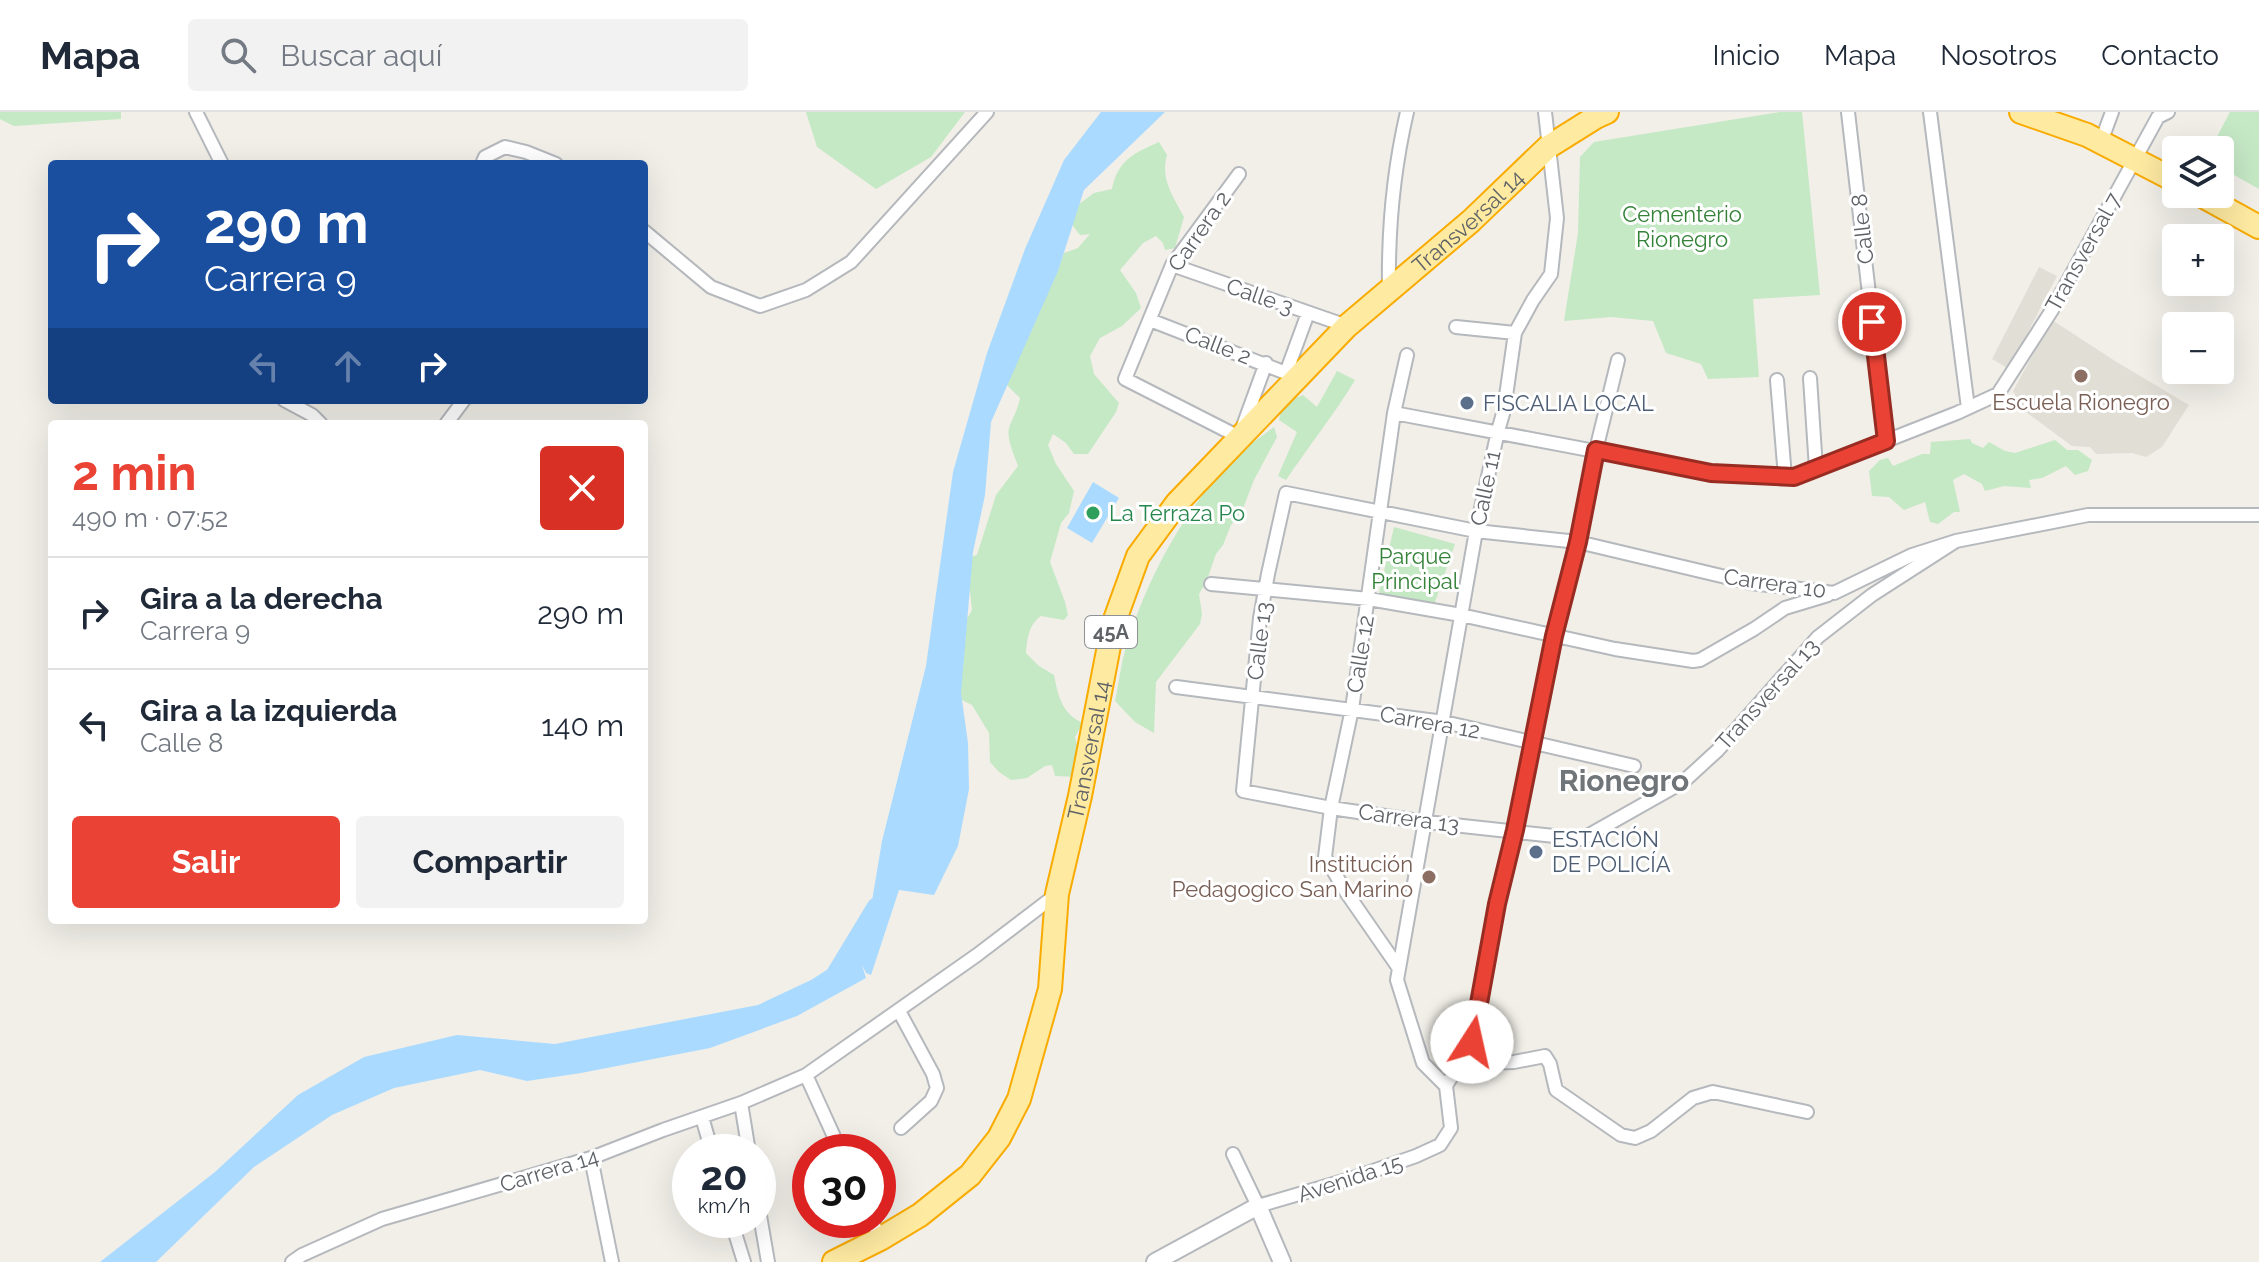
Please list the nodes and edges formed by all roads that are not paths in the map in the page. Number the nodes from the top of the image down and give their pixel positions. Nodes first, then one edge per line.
1 (196, 112) edge
2 (987, 112) edge
3 (1407, 112) edge
4 (1545, 112) edge
5 (1607, 112) edge
6 (1848, 112) edge
7 (1930, 112) edge
8 (2112, 112) edge
9 (2168, 112) edge
10 (2026, 113) edge
11 (2101, 142) junction
12 (1548, 147) junction
13 (2134, 159) junction
14 (220, 160) edge
15 (484, 160) edge
16 (546, 160) edge
17 (1239, 174) dead end
18 (2162, 174) edge
19 (2224, 208) edge
20 (2259, 227) edge
21 (648, 234) edge
22 (1172, 265) junction
23 (1389, 290) junction
24 (1308, 313) junction
25 (1150, 320) junction
26 (1347, 326) junction
27 (1456, 327) dead end
28 (1515, 333) junction
29 (1407, 355) dead end
30 (1618, 360) dead end
31 (1266, 363) junction
32 (1810, 378) dead end
33 (1777, 380) dead end
34 (291, 404) edge
35 (1968, 408) junction
36 (1394, 413) junction
37 (317, 420) edge
38 (1498, 431) junction
39 (1239, 437) junction
40 (1886, 441) junction
41 (1596, 450) junction
42 (1816, 469) junction
43 (1785, 477) junction
44 (1286, 493) joint
45 (1380, 513) junction
46 (2259, 515) edge
47 (1476, 531) junction
48 (1956, 541) junction
49 (1578, 542) junction
50 (1211, 584) dead end
51 (1265, 590) junction
52 (1834, 593) junction
53 (1369, 599) junction
54 (1461, 615) junction
55 (1554, 636) junction
56 (1176, 687) dead end
57 (1252, 697) junction
58 (1352, 709) junction
59 (1444, 722) junction
60 (1532, 742) junction
61 (1634, 766) dead end
62 (1243, 791) joint
63 (1331, 808) junction
64 (1426, 822) junction
65 (1515, 830) junction
66 (1575, 838) joint
67 (1057, 894) junction
68 (1398, 967) junction
69 (899, 1011) junction
70 (1476, 1028) junction
71 (806, 1075) junction
72 (1446, 1086) junction
73 (741, 1103) junction
74 (1807, 1112) dead end
75 (702, 1117) junction
76 (901, 1128) dead end
77 (707, 1134) edge
78 (746, 1134) edge
79 (833, 1134) edge
80 (1233, 1154) dead end
81 (591, 1158) junction
82 (1258, 1206) junction
83 (896, 1223) edge
84 (737, 1238) edge
85 (764, 1238) edge
86 (866, 1238) edge
87 (300, 1260) edge
88 (612, 1262) edge
89 (744, 1262) edge
90 (768, 1262) edge
91 (834, 1262) edge
92 (1155, 1262) edge
93 (1282, 1262) edge

1 - 14 street
2 - 21 street
3 - 23 street
4 - 12 street, Calle 11
5 - 12 highway, Transversal 14 / 45A
6 - 40 street, Calle 8
7 - 35 street
8 - 11 street
9 - 13 street, Transversal 7
10 - 11 highway
11 - 13 highway
12 - 23 highway, Transversal 14 / 45A
12 - 28 street, Calle 11
13 - 18 highway
13 - 35 street, Transversal 7
15 - 16 street
17 - 22 street, Carrera 2
19 - 20 highway
22 - 24 street, Calle 3
22 - 25 street, Carrera 2
23 - 26 highway, Transversal 14 / 45A
24 - 26 street, Calle 3
24 - 31 street, Calle 2
25 - 31 street, Calle 2
25 - 39 street, Carrera 2
26 - 39 highway, Transversal 14 / 45A
27 - 28 street
28 - 38 street, Calle 11
29 - 36 street, Calle 12
30 - 41 street
31 - 39 street
32 - 42 street
33 - 43 street
34 - 37 street
35 - 40 street
36 - 38 street
36 - 45 street, Calle 12
38 - 41 street
38 - 47 street, Calle 11
39 - 67 highway, Transversal 14 / 45A
40 - 42 street
41 - 43 street
41 - 49 street
42 - 43 street
44 - 45 street, Carrera 10
44 - 51 street, Calle 13
45 - 47 street, Carrera 10
45 - 53 street, Calle 12
46 - 48 street, Carrera 10
47 - 49 street, Carrera 10
47 - 54 street, Calle 11
48 - 52 street, Carrera 10
48 - 66 street, Transversal 13
49 - 52 street, Carrera 10
49 - 55 street
50 - 51 street
51 - 53 street
51 - 57 street, Calle 13
52 - 55 street
53 - 54 street
53 - 58 street, Calle 12
54 - 55 street
54 - 59 street, Calle 11
55 - 60 street
56 - 57 street, Carrera 12
57 - 58 street, Carrera 12
57 - 62 street, Calle 13
58 - 59 street, Carrera 12
58 - 63 street, Calle 12
59 - 60 street, Carrera 12
59 - 64 street, Calle 11
60 - 61 street, Carrera 12
60 - 65 street
62 - 63 street, Carrera 13
63 - 64 street, Carrera 13
63 - 68 street, Calle 12
64 - 65 street, Carrera 13
64 - 68 street, Calle 11
65 - 66 street, Carrera 13
65 - 70 street
67 - 69 street, Carrera 14
67 - 83 highway, Transversal 14 / 45A
68 - 72 street
69 - 71 street, Carrera 14
69 - 76 street
70 - 72 street
70 - 74 street
71 - 73 street, Carrera 14
71 - 79 street
72 - 82 street, Avenida 15
73 - 75 street, Carrera 14
73 - 78 street
75 - 77 street
75 - 81 street, Carrera 14
80 - 82 street
81 - 87 street, Carrera 14
81 - 88 street
82 - 92 street
82 - 93 street
84 - 89 street
85 - 90 street
86 - 91 highway, Transversal 14 / 45A

